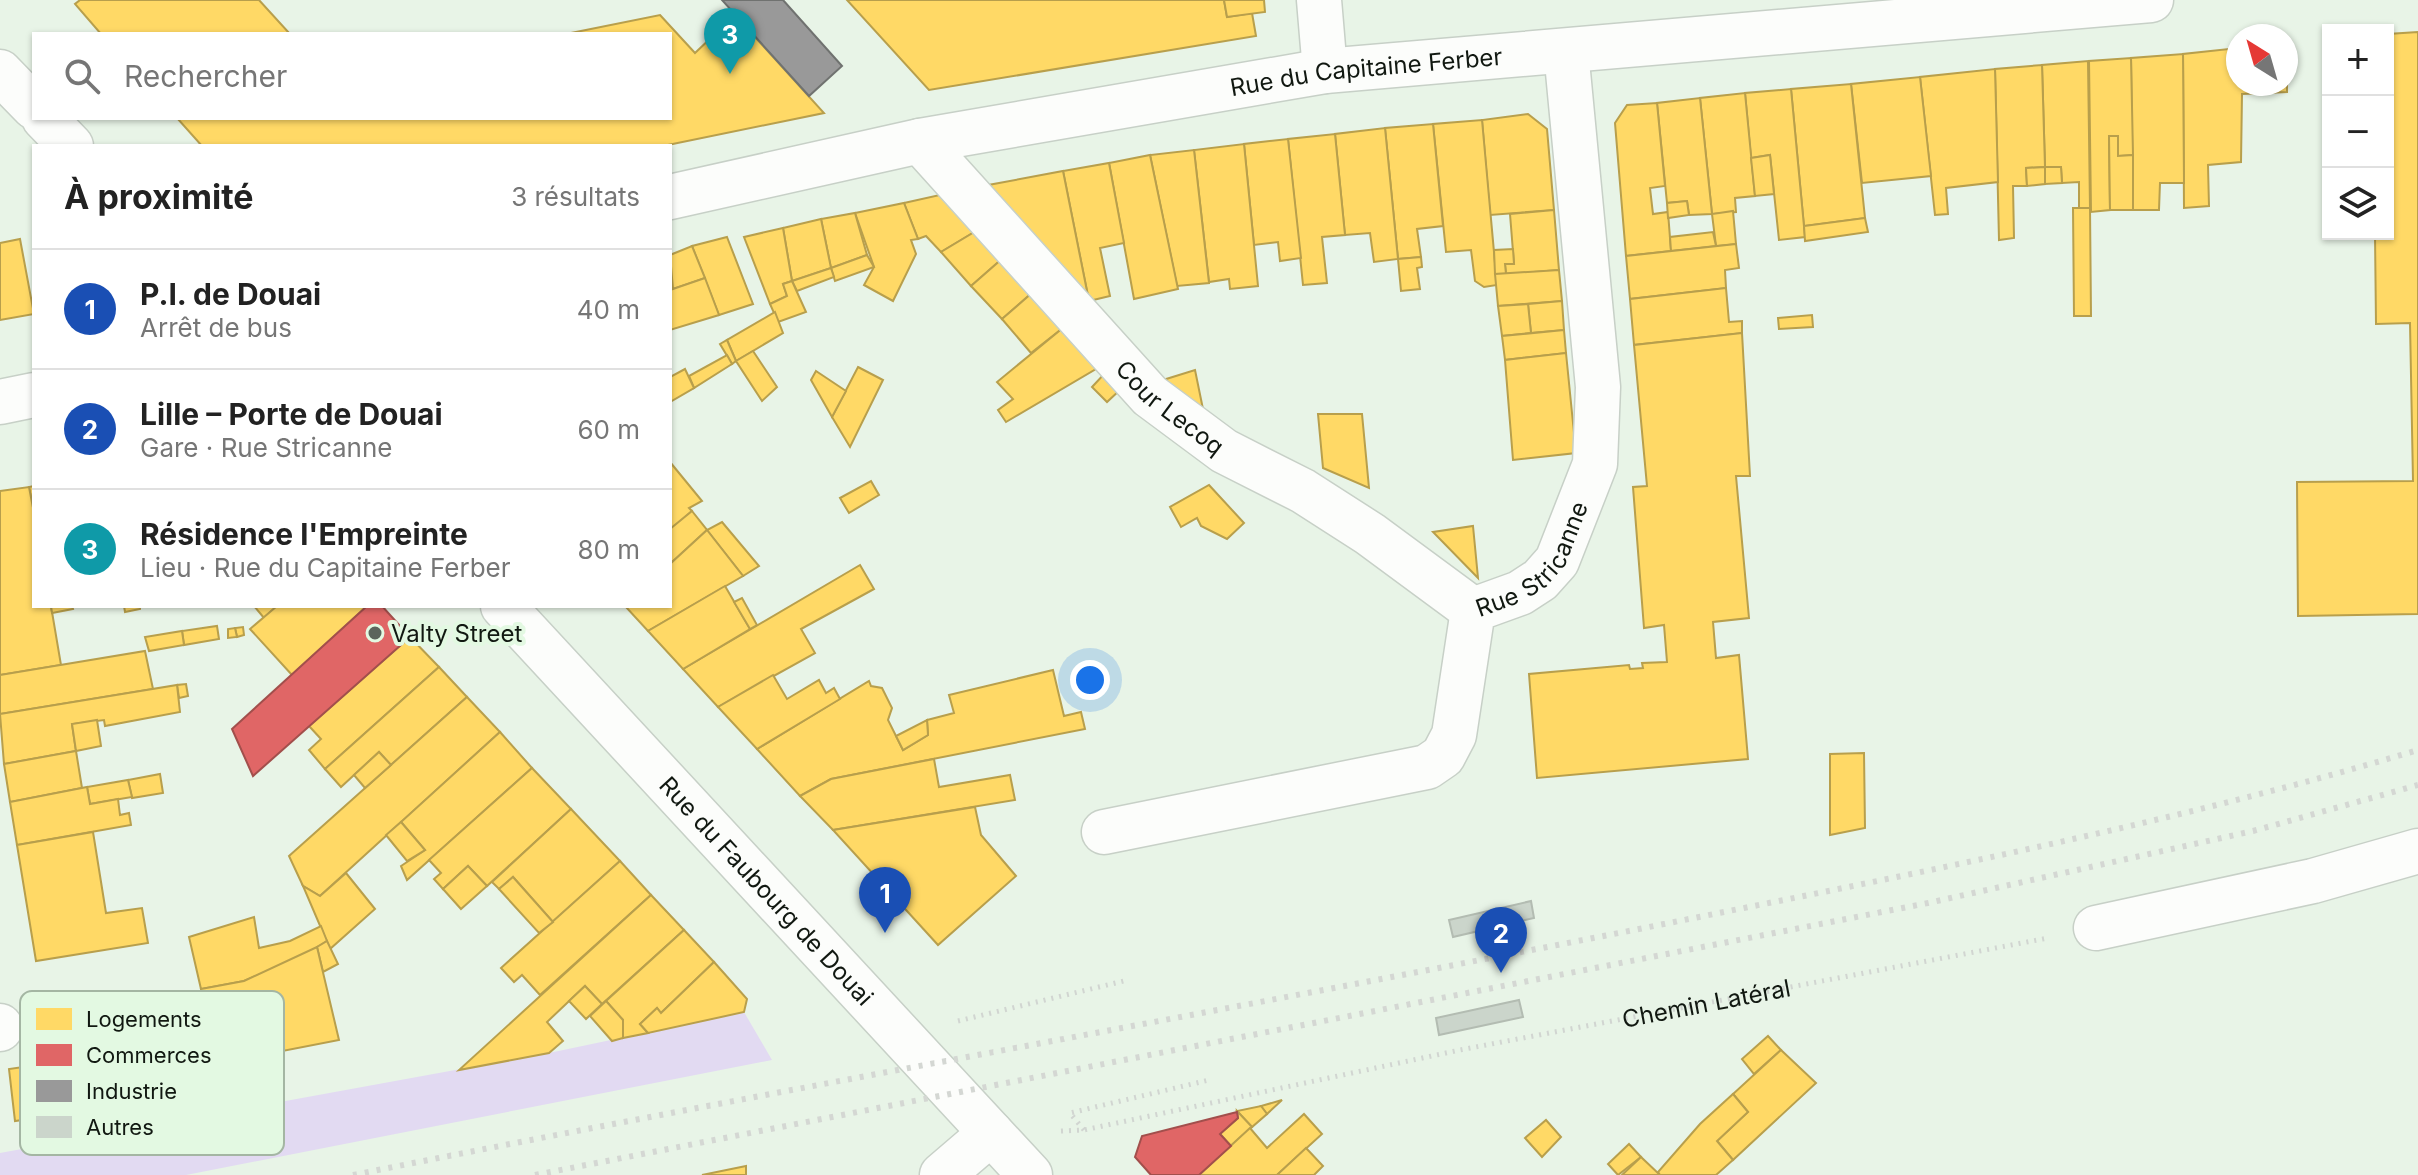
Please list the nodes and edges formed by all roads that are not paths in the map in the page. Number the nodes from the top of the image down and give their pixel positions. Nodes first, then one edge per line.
1 (1319, 0) edge
2 (2151, 0) edge
3 (1566, 51) junction
4 (1325, 71) junction
5 (0, 72) edge
6 (32, 105) edge
7 (46, 120) edge
8 (920, 141) junction
9 (69, 144) edge
10 (672, 197) edge
11 (32, 395) edge
12 (0, 402) edge
13 (32, 426) edge
14 (0, 433) edge
15 (505, 608) edge
16 (1473, 610) junction
17 (1104, 832) dead end
18 (2418, 851) edge
19 (2096, 928) road end
20 (991, 1133) junction
21 (942, 1175) edge
22 (1030, 1175) edge

1 - 4 street
2 - 3 street, Rue du Capitaine Ferber
3 - 4 street, Rue du Capitaine Ferber
3 - 16 street, Rue Stricanne
4 - 8 street, Rue du Capitaine Ferber
5 - 6 street
7 - 9 street
8 - 10 street, Rue du Capitaine Ferber
8 - 16 street, Cour Lecoq
11 - 12 street
13 - 14 street
15 - 20 street, Rue du Faubourg de Douai
16 - 17 street, Rue Stricanne
18 - 19 street
20 - 21 street
20 - 22 street, Rue du Faubourg de Douai

